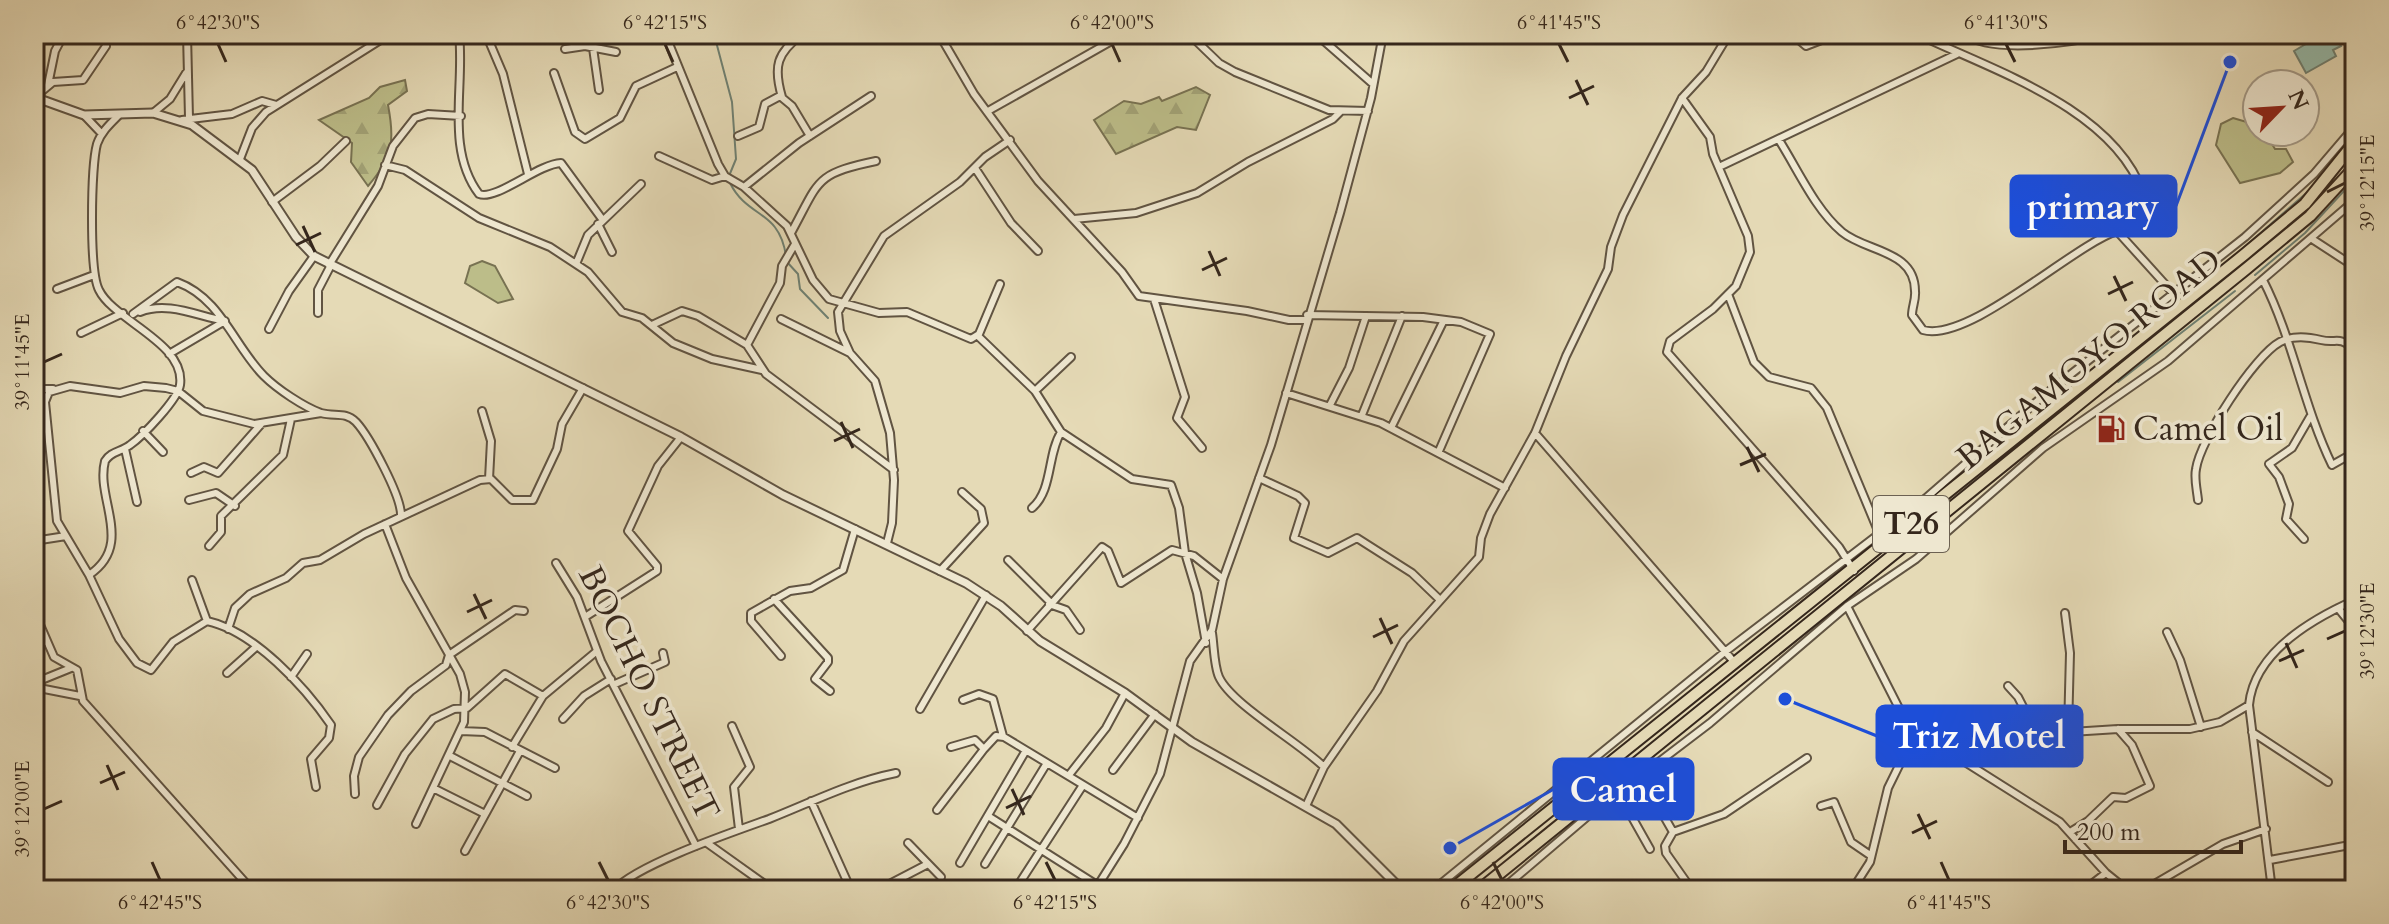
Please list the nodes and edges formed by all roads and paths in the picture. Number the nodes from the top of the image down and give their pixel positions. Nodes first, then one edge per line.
1 (64, 34) edge
2 (187, 34) edge
3 (390, 34) edge
4 (459, 34) edge
5 (486, 34) edge
6 (591, 34) edge
7 (665, 34) edge
8 (802, 34) edge
9 (939, 34) edge
10 (1124, 34) edge
11 (1189, 34) edge
12 (1316, 34) edge
13 (1383, 34) edge
14 (1729, 34) edge
15 (1792, 34) edge
16 (1837, 34) edge
17 (1917, 34) edge
18 (1964, 34) edge
19 (2109, 34) edge
20 (2349, 34) edge
21 (2355, 45) edge
22 (106, 46) dead end
23 (565, 49) dead end
24 (595, 50) junction
25 (616, 52) dead end
26 (1957, 54) junction
27 (677, 67) junction
28 (187, 69) junction
29 (554, 73) dead end
30 (1373, 84) junction
31 (48, 85) junction
32 (599, 90) dead end
33 (871, 96) dead end
34 (34, 97) edge
35 (782, 97) junction
36 (1682, 98) junction
37 (276, 105) junction
38 (988, 111) junction
39 (1341, 111) junction
40 (1368, 111) junction
41 (153, 113) junction
42 (84, 115) junction
43 (119, 115) junction
44 (461, 116) junction
45 (186, 119) junction
46 (2355, 126) edge
47 (102, 134) junction
48 (738, 136) dead end
49 (810, 136) junction
50 (1010, 140) junction
51 (1779, 140) junction
52 (346, 141) dead end
53 (2355, 142) edge
54 (659, 156) dead end
55 (240, 159) junction
56 (876, 161) dead end
57 (385, 165) junction
58 (1719, 167) junction
59 (2355, 167) edge
60 (975, 168) junction
61 (528, 174) junction
62 (725, 176) junction
63 (641, 184) dead end
64 (744, 187) junction
65 (2143, 193) dead end
66 (2355, 200) edge
67 (272, 202) junction
68 (1074, 219) junction
69 (600, 222) junction
70 (791, 233) junction
71 (2312, 239) junction
72 (795, 244) junction
73 (1038, 251) dead end
74 (612, 252) dead end
75 (314, 256) junction
76 (576, 264) junction
77 (330, 265) junction
78 (2355, 267) edge
79 (94, 275) junction
80 (2263, 280) junction
81 (1000, 284) dead end
82 (57, 289) dead end
83 (2173, 293) junction
84 (1728, 294) junction
85 (1154, 299) junction
86 (841, 304) junction
87 (123, 313) junction
88 (318, 313) dead end
89 (1366, 316) junction
90 (1402, 316) junction
91 (132, 318) junction
92 (1307, 318) junction
93 (781, 319) dead end
94 (1444, 320) junction
95 (225, 321) junction
96 (652, 325) junction
97 (269, 329) dead end
98 (81, 333) dead end
99 (978, 336) junction
100 (2287, 340) junction
101 (747, 345) junction
102 (2355, 349) edge
103 (850, 353) junction
104 (169, 354) junction
105 (1071, 357) dead end
106 (762, 370) junction
107 (583, 388) junction
108 (34, 389) edge
109 (53, 389) junction
110 (178, 391) junction
111 (1035, 391) junction
112 (1286, 393) junction
113 (1330, 405) junction
114 (482, 411) dead end
115 (321, 413) junction
116 (1362, 415) junction
117 (2310, 417) junction
118 (291, 419) junction
119 (262, 423) junction
120 (1391, 428) junction
121 (143, 431) junction
122 (1061, 432) junction
123 (1535, 433) junction
124 (681, 437) junction
125 (1202, 448) dead end
126 (125, 449) junction
127 (1439, 451) junction
128 (163, 452) dead end
129 (2355, 452) edge
130 (894, 470) junction
131 (191, 473) dead end
132 (1259, 478) junction
133 (489, 479) junction
134 (1505, 488) junction
135 (962, 492) dead end
136 (189, 500) dead end
137 (2198, 500) dead end
138 (137, 502) dead end
139 (235, 506) junction
140 (1032, 508) dead end
141 (401, 516) junction
142 (385, 524) junction
143 (855, 529) junction
144 (1879, 533) junction
145 (66, 536) junction
146 (2304, 539) dead end
147 (34, 541) edge
148 (887, 543) junction
149 (209, 546) dead end
150 (1185, 553) junction
151 (1846, 557) junction
152 (1008, 560) dead end
153 (556, 563) dead end
154 (940, 571) junction
155 (1854, 571) junction
156 (89, 575) junction
157 (1223, 579) junction
158 (192, 580) dead end
159 (986, 595) junction
160 (1438, 598) junction
161 (774, 599) junction
162 (2355, 600) edge
163 (1050, 603) junction
164 (1847, 606) junction
165 (2338, 608) junction
166 (34, 611) edge
167 (524, 611) dead end
168 (2065, 613) dead end
169 (585, 617) junction
170 (207, 621) junction
171 (228, 629) junction
172 (2355, 629) edge
173 (1080, 630) dead end
174 (1212, 630) junction
175 (1027, 631) junction
176 (2167, 632) dead end
177 (46, 641) junction
178 (1206, 643) junction
179 (34, 646) edge
180 (256, 647) junction
181 (597, 651) junction
182 (1726, 651) junction
183 (663, 653) dead end
184 (307, 654) dead end
185 (449, 655) junction
186 (781, 656) dead end
187 (1736, 663) junction
188 (73, 667) junction
189 (227, 673) dead end
190 (291, 677) junction
191 (613, 682) junction
192 (34, 685) edge
193 (2008, 686) dead end
194 (830, 691) dead end
195 (1125, 693) junction
196 (80, 696) junction
197 (543, 696) junction
198 (963, 700) dead end
199 (2249, 705) junction
200 (467, 708) junction
201 (920, 709) dead end
202 (1155, 714) junction
203 (563, 719) dead end
204 (1171, 725) junction
205 (732, 726) dead end
206 (2201, 727) junction
207 (2118, 729) junction
208 (461, 731) junction
209 (2068, 731) junction
210 (2252, 732) junction
211 (1915, 733) junction
212 (2037, 734) junction
213 (1003, 736) junction
214 (1927, 741) junction
215 (512, 747) junction
216 (951, 747) dead end
217 (984, 749) junction
218 (520, 751) junction
219 (1025, 752) junction
220 (450, 756) junction
221 (1807, 758) dead end
222 (1047, 763) junction
223 (1324, 767) junction
224 (555, 768) dead end
225 (1113, 770) dead end
226 (896, 773) dead end
227 (1069, 775) junction
228 (1641, 776) junction
229 (2328, 782) dead end
230 (503, 783) junction
231 (1083, 785) junction
232 (316, 787) dead end
233 (435, 789) junction
234 (355, 794) dead end
235 (1619, 794) junction
236 (527, 796) dead end
237 (811, 801) junction
238 (377, 805) dead end
239 (1306, 806) junction
240 (1821, 806) dead end
241 (937, 810) dead end
242 (485, 814) junction
243 (988, 816) junction
244 (1138, 818) junction
245 (416, 824) dead end
246 (1007, 828) junction
247 (739, 829) junction
248 (2266, 829) junction
249 (1673, 832) junction
250 (2070, 832) junction
251 (707, 843) junction
252 (908, 843) dead end
253 (2355, 844) edge
254 (696, 846) junction
255 (1040, 846) junction
256 (1650, 849) dead end
257 (465, 851) dead end
258 (1870, 855) junction
259 (2270, 860) junction
260 (960, 863) dead end
261 (985, 864) dead end
262 (926, 865) junction
263 (2106, 873) junction
264 (941, 877) dead end
265 (1096, 888) edge
266 (251, 890) edge
267 (614, 890) edge
268 (773, 890) edge
269 (851, 890) edge
270 (878, 890) edge
271 (1015, 890) edge
272 (1402, 890) edge
273 (1433, 890) edge
274 (1451, 890) edge
275 (1479, 890) edge
276 (1501, 890) edge
277 (1692, 890) edge
278 (1852, 890) edge
279 (2084, 890) edge
280 (2127, 890) edge
281 (2144, 890) edge
282 (2272, 890) edge

1 - 31 street
2 - 28 street
3 - 37 street
4 - 44 street
5 - 61 street
6 - 24 street
7 - 27 street
8 - 35 street
9 - 38 street
10 - 38 street
11 - 39 street
12 - 30 street
13 - 30 street
14 - 36 street
15 - 16 street
17 - 26 street
18 - 19 street
20 - 21 street
22 - 31 street
23 - 24 street
24 - 25 street
24 - 32 street
26 - 51 street
26 - 65 street
27 - 29 street
27 - 62 street
28 - 41 street
28 - 45 street
30 - 40 street
31 - 34 street
33 - 49 street
34 - 42 street
35 - 48 street
35 - 49 street
36 - 58 street
36 - 123 street
37 - 45 street
37 - 55 street
38 - 50 street
39 - 40 street
39 - 68 street
40 - 92 street
41 - 43 street
41 - 45 street
42 - 43 street
42 - 47 street
43 - 47 street
44 - 57 street
44 - 61 street
45 - 55 street
46 - 83 street
47 - 79 street
49 - 64 street
50 - 60 street
50 - 68 street
51 - 58 street
51 - 83 street
52 - 67 street
53 - 155 highway, BAGAMOYO ROAD / T26
54 - 62 street
55 - 67 street
56 - 70 street
57 - 76 street
57 - 77 street
58 - 84 street
59 - 275 highway, BAGAMOYO ROAD / T26
60 - 73 street
60 - 86 street
61 - 69 street
62 - 64 street
63 - 69 street
64 - 70 street
66 - 71 street
67 - 75 street
68 - 85 street
69 - 74 street
69 - 76 street
70 - 72 street
71 - 78 street
71 - 80 street
72 - 86 street
72 - 101 street
75 - 77 street
75 - 97 street
76 - 96 street
77 - 88 street
77 - 107 street
79 - 82 street
79 - 87 street
80 - 100 street
80 - 164 street
81 - 99 street
83 - 144 street
84 - 144 street
84 - 151 street
85 - 92 street
85 - 125 street
86 - 99 street
86 - 103 street
87 - 91 street
87 - 98 street
89 - 90 street
89 - 92 street
89 - 113 street
90 - 94 street
90 - 116 street
91 - 95 street
91 - 95 street
91 - 104 street
92 - 112 street
93 - 103 street
94 - 120 street
94 - 127 street
95 - 104 street
95 - 115 street
96 - 101 street
96 - 106 street
99 - 111 street
100 - 102 street
100 - 117 street
100 - 137 street
101 - 106 street
103 - 130 street
104 - 110 street
105 - 111 street
106 - 130 street
107 - 124 street
107 - 133 street
108 - 109 street
109 - 110 street
109 - 145 street
110 - 119 street
110 - 121 street
111 - 122 street
112 - 113 street
112 - 132 street
113 - 116 street
114 - 133 street
115 - 118 street
115 - 141 street
116 - 120 street
117 - 129 street
117 - 146 street
118 - 119 street
118 - 139 street
119 - 131 street
120 - 127 street
121 - 126 street
121 - 128 street
122 - 140 street
122 - 150 street
123 - 134 street
123 - 182 street
124 - 143 street
124 - 169 street
126 - 138 street
126 - 156 street
127 - 134 street
130 - 148 street
132 - 157 street
132 - 160 street
133 - 141 street
134 - 160 street
135 - 154 street
136 - 139 street
139 - 149 street
141 - 142 street
142 - 171 street
142 - 185 street
143 - 148 street
143 - 161 street
144 - 151 street
145 - 147 street
145 - 156 street
148 - 154 street
150 - 157 street
150 - 163 street
150 - 178 street
151 - 155 street
151 - 182 street
152 - 163 street
153 - 169 street, BOCHO STREET
154 - 159 street
155 - 187 highway, BAGAMOYO ROAD / T26
156 - 170 street
157 - 174 street
158 - 170 street
159 - 175 street
159 - 201 street
160 - 223 street
161 - 186 street
161 - 194 street
162 - 165 street
163 - 173 street
163 - 175 street
164 - 211 street
164 - 228 street
165 - 172 street
165 - 199 street
166 - 177 street
167 - 185 street
168 - 209 street
169 - 181 street, BOCHO STREET
170 - 171 street
171 - 180 street
174 - 178 street
174 - 223 street
175 - 195 street
176 - 206 street
177 - 179 street
177 - 188 street
178 - 204 street
180 - 189 street
180 - 190 street
181 - 191 street, BOCHO STREET
181 - 197 street
182 - 187 street
182 - 273 street
183 - 191 street
184 - 190 street
185 - 200 street
185 - 234 street
187 - 274 highway, BAGAMOYO ROAD / T26
188 - 192 street
188 - 196 street
190 - 232 street
191 - 203 street
191 - 254 street, BOCHO STREET
192 - 196 street
193 - 212 street
195 - 202 street
195 - 227 street
196 - 266 street
197 - 200 street
197 - 215 street
198 - 213 street
199 - 206 street
199 - 210 street
200 - 208 street
200 - 238 street
202 - 204 street
202 - 225 street
204 - 239 street
204 - 244 street
205 - 247 street
206 - 207 street
207 - 209 street
207 - 250 street
208 - 215 street
208 - 220 street
209 - 212 street
210 - 229 street
210 - 248 street
211 - 214 street
211 - 258 street
212 - 214 street
213 - 217 street
213 - 219 street
214 - 250 street
215 - 218 street
216 - 217 street
217 - 241 street
218 - 224 street
218 - 230 street
219 - 222 street
219 - 243 street
220 - 230 street
220 - 233 street
221 - 249 street
222 - 227 street
222 - 246 street
223 - 239 street
226 - 237 street
227 - 231 street
228 - 235 street
228 - 249 street
230 - 236 street
230 - 242 street
231 - 244 street
231 - 255 street
233 - 242 street
233 - 245 street
235 - 256 street
235 - 276 street
237 - 247 street
237 - 269 street
239 - 272 street
240 - 258 street
242 - 257 street
243 - 246 street
243 - 260 street
244 - 265 street
246 - 255 street
246 - 261 street
247 - 251 street
248 - 259 street
248 - 281 street
249 - 277 street
250 - 263 street
251 - 254 street
251 - 268 street
252 - 262 street
253 - 259 street
254 - 267 street
255 - 265 street
255 - 271 street
258 - 278 street
259 - 282 street
262 - 264 street
262 - 270 street
263 - 279 street
263 - 280 street

